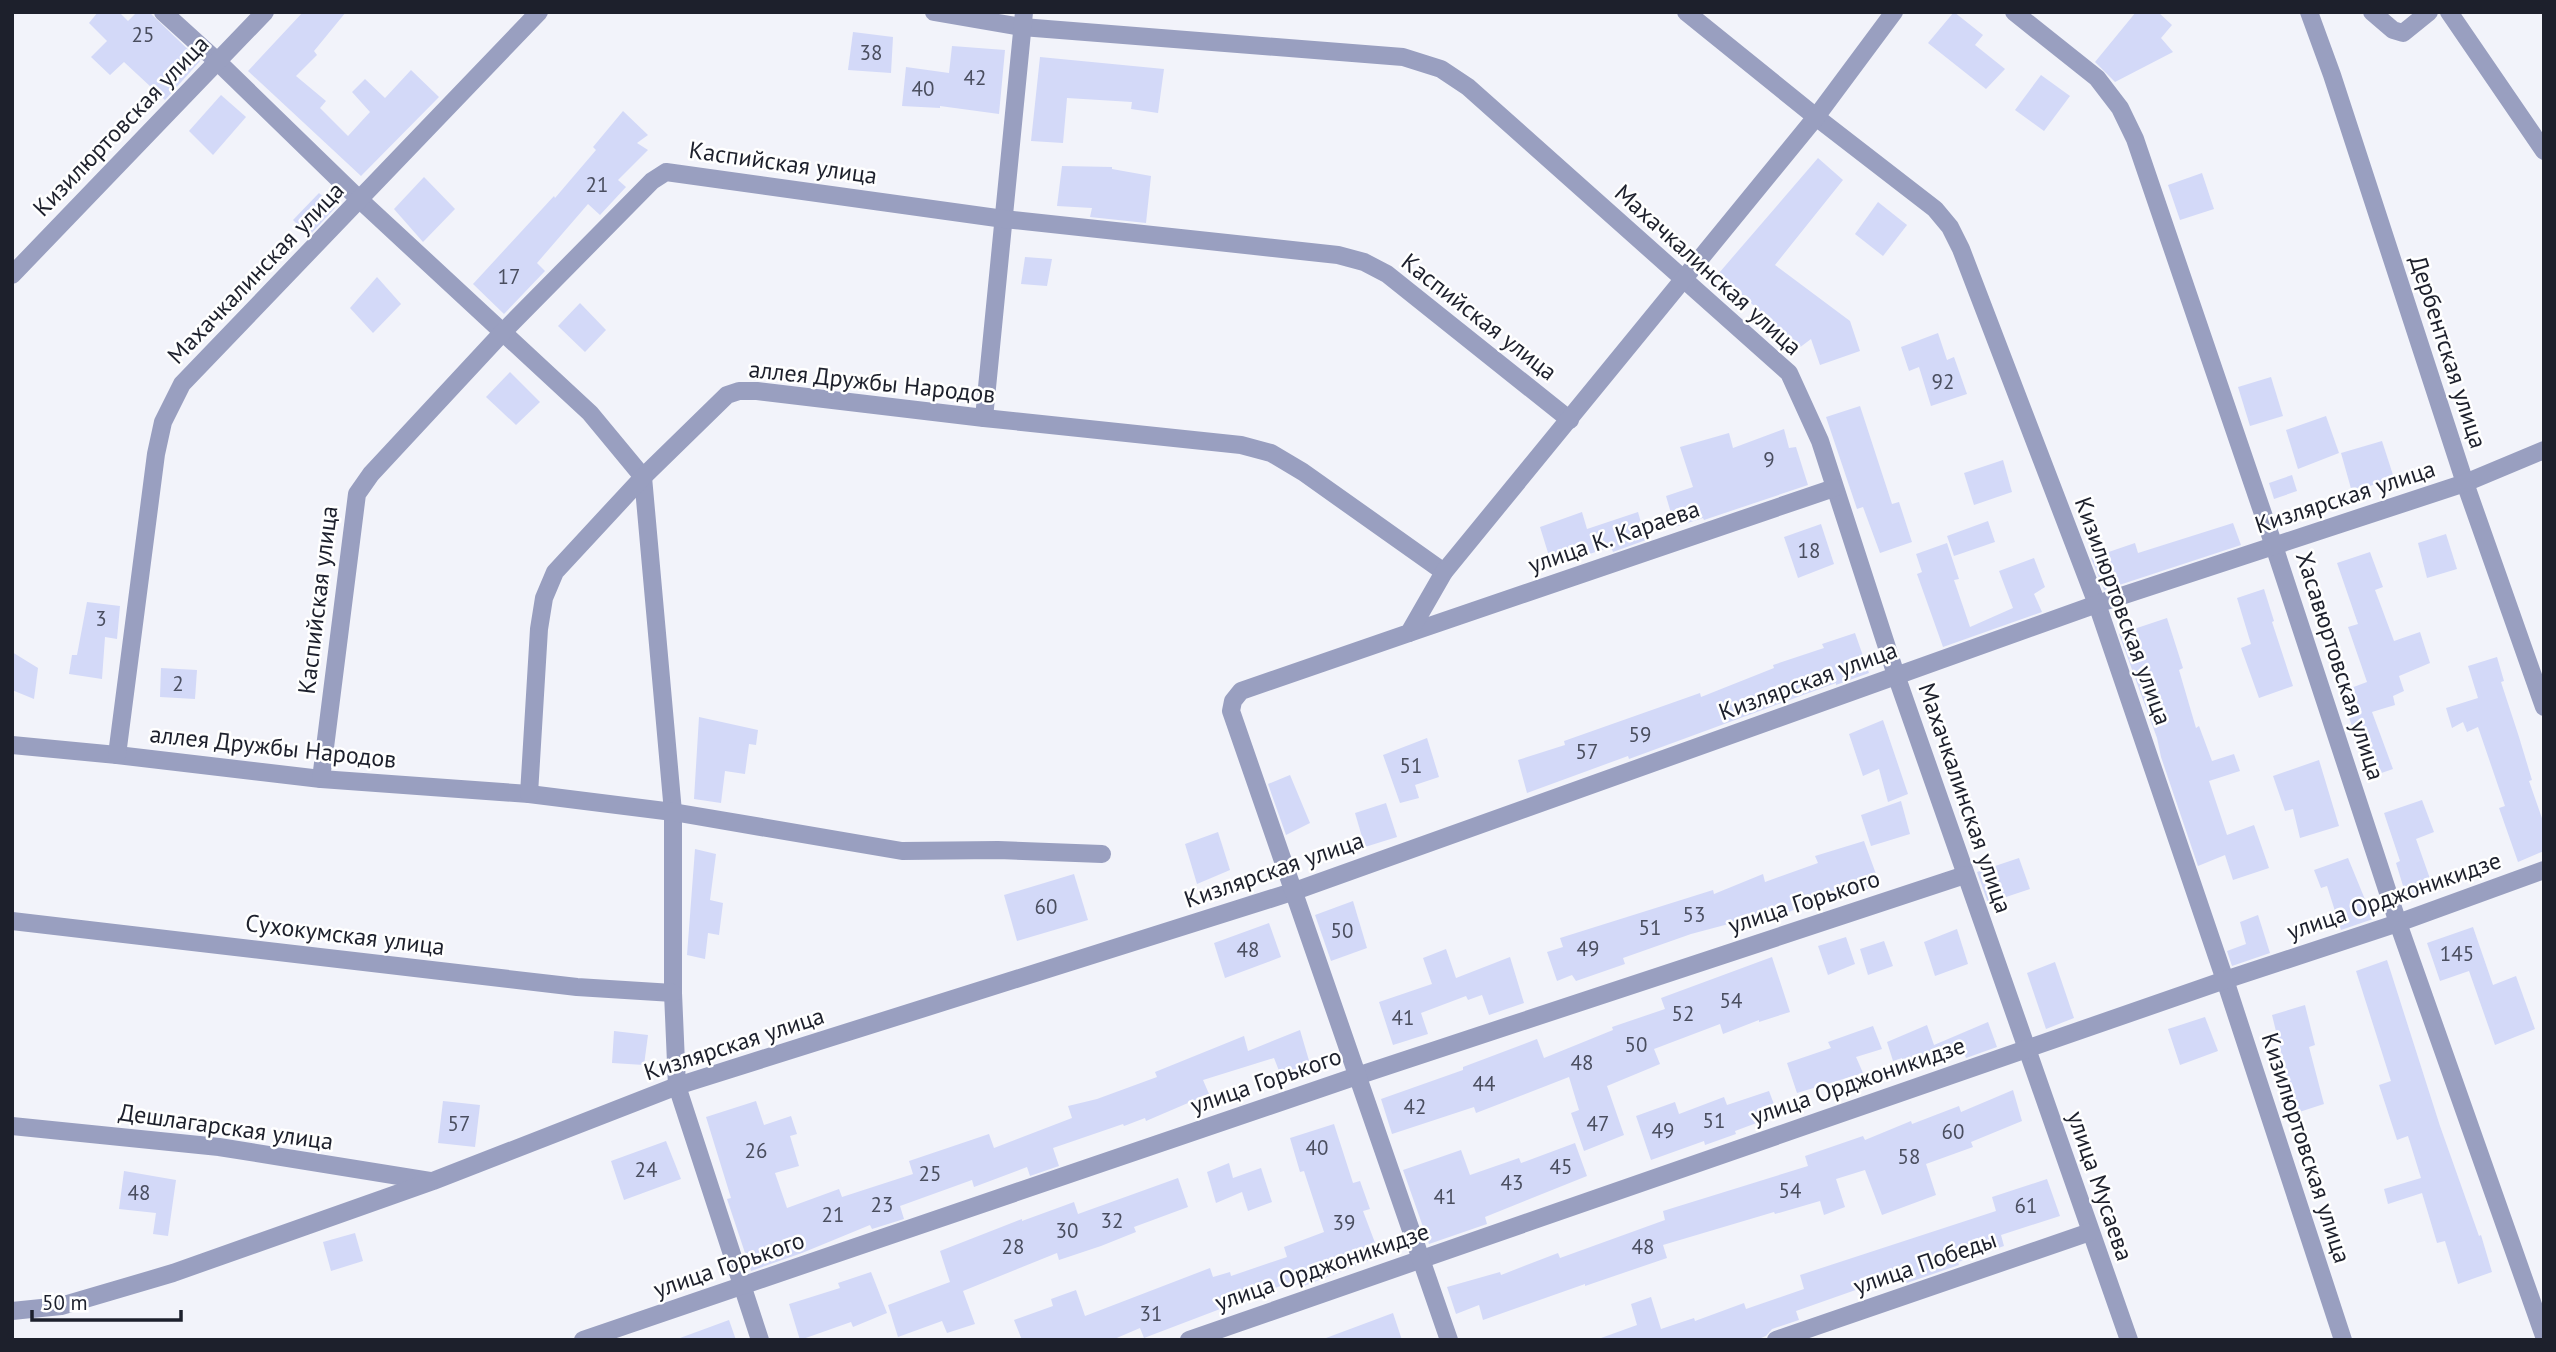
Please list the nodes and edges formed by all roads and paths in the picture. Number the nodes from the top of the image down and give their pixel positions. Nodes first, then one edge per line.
1 (163, 12) edge
2 (265, 12) edge
3 (539, 12) edge
4 (934, 12) edge
5 (1686, 12) edge
6 (1894, 12) edge
7 (2014, 12) edge
8 (2309, 12) edge
9 (2372, 12) edge
10 (2429, 12) edge
11 (2448, 12) edge
12 (1023, 19) edge
13 (217, 61) junction
14 (1816, 117) junction
15 (2544, 151) edge
16 (360, 200) junction
17 (1004, 219) junction
18 (12, 275) edge
19 (1682, 280) junction
20 (503, 332) junction
21 (984, 418) junction
22 (1570, 420) junction
23 (2544, 450) edge
24 (643, 477) junction
25 (2465, 482) junction
26 (1834, 488) junction
27 (2274, 546) junction
28 (1444, 572) junction
29 (2097, 604) junction
30 (1409, 633) junction
31 (1896, 676) junction
32 (2544, 707) edge
33 (12, 746) edge
34 (117, 755) junction
35 (321, 779) junction
36 (528, 794) junction
37 (673, 812) junction
38 (1102, 854) dead end
39 (2544, 870) edge
40 (1965, 875) junction
41 (1292, 892) junction
42 (12, 921) edge
43 (2399, 923) junction
44 (2225, 979) junction
45 (673, 993) junction
46 (2026, 1049) junction
47 (1357, 1076) junction
48 (677, 1086) junction
49 (12, 1126) edge
50 (433, 1181) junction
51 (2090, 1232) junction
52 (1421, 1259) junction
53 (743, 1286) junction
54 (12, 1311) edge
55 (2544, 1336) edge
56 (583, 1340) edge
57 (760, 1340) edge
58 (1189, 1340) edge
59 (1449, 1340) edge
60 (1776, 1340) edge
61 (2129, 1340) edge
62 (2343, 1340) edge

1 - 13 street
2 - 13 street, Кизилюртовская улица
3 - 16 street, Махачкалинская улица
4 - 12 street, Махачкалинская улица
5 - 14 street, Кизилюртовская улица
6 - 14 street
7 - 27 street, Хасавюртовская улица
8 - 25 street, Дербентская улица
9 - 10 street
11 - 15 street
12 - 17 street
12 - 19 street, Махачкалинская улица
13 - 16 street
13 - 18 street, Кизилюртовская улица
14 - 19 street
14 - 29 street, Кизилюртовская улица
16 - 20 street
16 - 34 street, Махачкалинская улица
17 - 20 street, Каспийская улица
17 - 21 street
17 - 22 street, Каспийская улица
19 - 22 street
19 - 26 street, Махачкалинская улица
20 - 24 street
20 - 35 street, Каспийская улица
21 - 24 street, аллея Дружбы Народов
21 - 28 street, аллея Дружбы Народов
22 - 28 street
23 - 25 street, Кизлярская улица
24 - 36 street, аллея Дружбы Народов
24 - 37 street
25 - 27 street, Кизлярская улица
25 - 32 street, Дербентская улица
26 - 30 street, улица К. Караева
26 - 31 street, Махачкалинская улица
27 - 29 street, Кизлярская улица
27 - 43 street, Хасавюртовская улица
28 - 30 street
29 - 31 street, Кизлярская улица
29 - 44 street, Кизилюртовская улица
30 - 41 street, улица К. Караева
31 - 40 street, Махачкалинская улица
31 - 41 street, Кизлярская улица
33 - 34 street, аллея Дружбы Народов
34 - 35 street, аллея Дружбы Народов
35 - 36 street, аллея Дружбы Народов
36 - 37 street, аллея Дружбы Народов
37 - 38 street, аллея Дружбы Народов
37 - 45 street
39 - 43 street, улица Орджоникидзе
40 - 46 street, Махачкалинская улица
40 - 47 street, улица Горького
41 - 47 street
41 - 48 street, Кизлярская улица
42 - 45 street, Сухокумская улица
43 - 44 street, улица Орджоникидзе
43 - 55 street, Хасавюртовская улица
44 - 46 street, улица Орджоникидзе
44 - 62 street, Кизилюртовская улица
45 - 48 street
46 - 51 street, улица Мусаева
46 - 52 street, улица Орджоникидзе
47 - 52 street
47 - 53 street, улица Горького
48 - 50 street, Кизлярская улица
48 - 53 street
49 - 50 street, Дешлагарская улица
50 - 54 street, Кизлярская улица
51 - 60 street, улица Победы
51 - 61 street, улица Мусаева
52 - 58 street, улица Орджоникидзе
52 - 59 street
53 - 56 street, улица Горького
53 - 57 street

